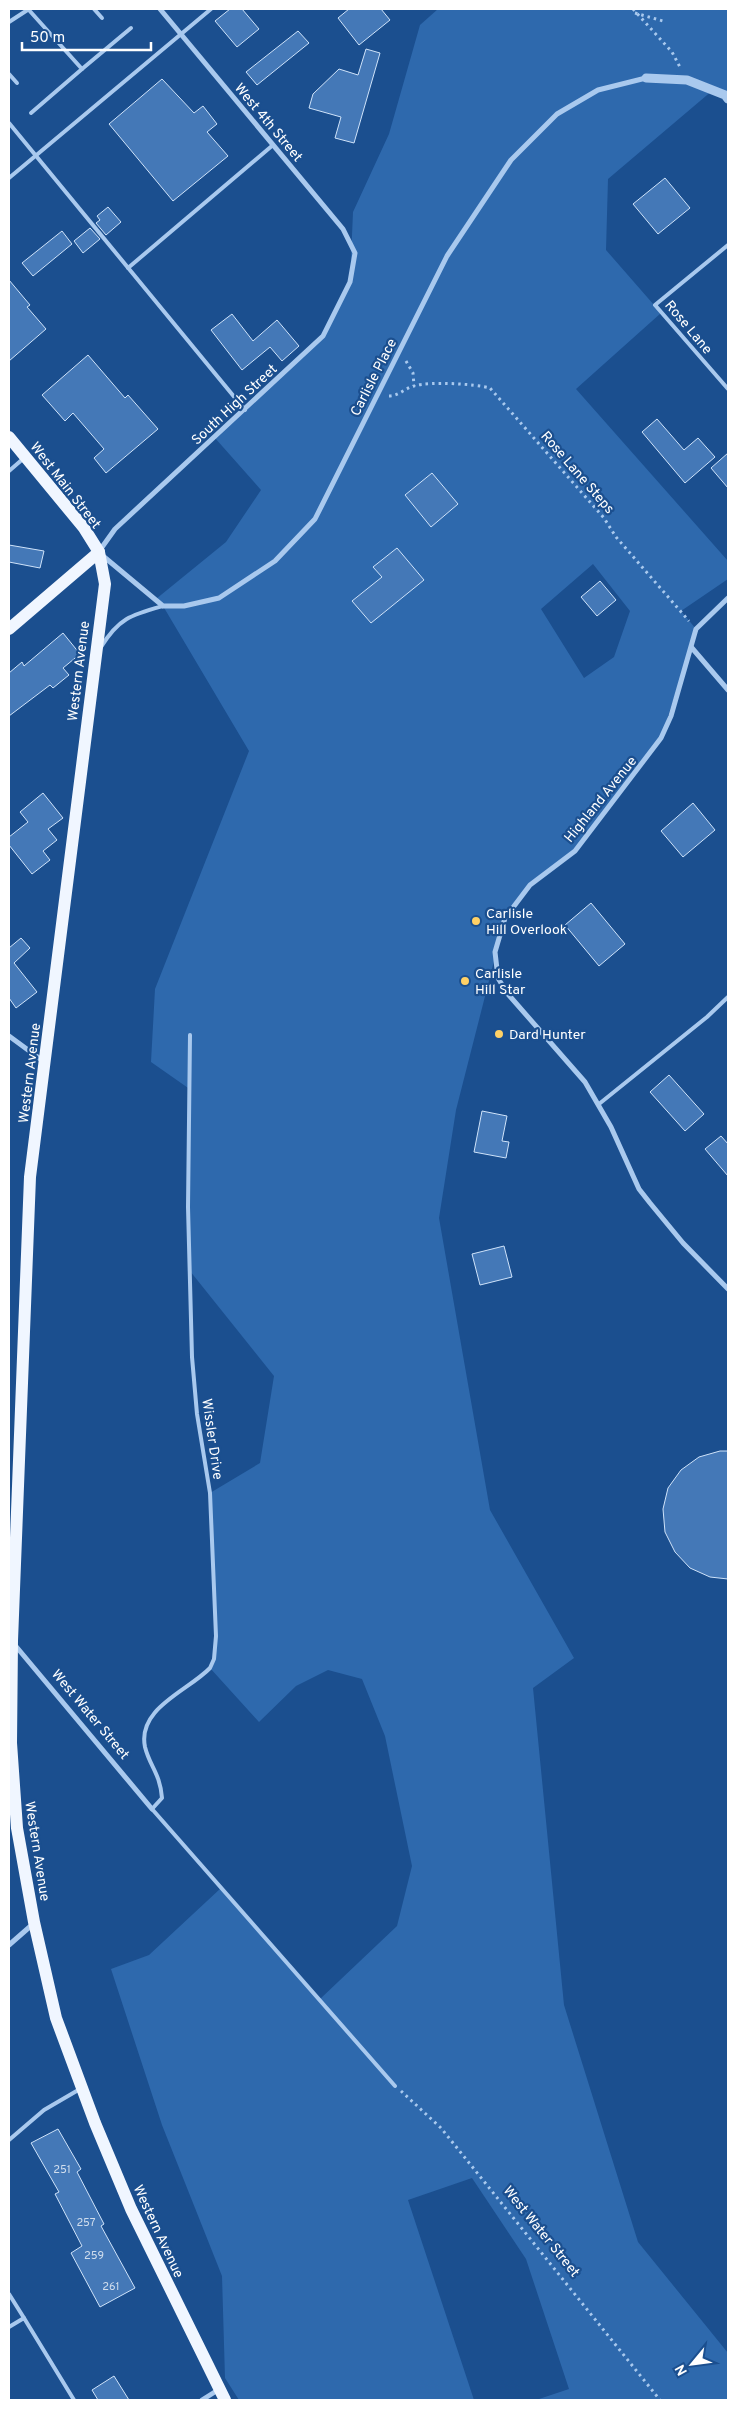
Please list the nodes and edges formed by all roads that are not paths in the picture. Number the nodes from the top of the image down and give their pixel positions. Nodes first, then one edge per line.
1 (28, 9) edge
2 (94, 9) edge
3 (160, 9) edge
4 (211, 9) edge
5 (102, 18) dead end
6 (9, 22) edge
7 (131, 28) dead end
8 (180, 34) junction
9 (82, 69) junction
10 (9, 74) edge
11 (646, 78) joint
12 (17, 84) dead end
13 (728, 99) edge
14 (31, 113) dead end
15 (9, 123) edge
16 (273, 145) junction
17 (36, 155) junction
18 (9, 178) edge
19 (728, 245) edge
20 (355, 253) joint
21 (128, 268) junction
22 (728, 389) edge
23 (245, 410) junction
24 (9, 437) edge
25 (25, 457) junction
26 (9, 471) edge
27 (99, 552) junction
28 (728, 598) edge
29 (163, 606) junction
30 (9, 629) edge
31 (692, 648) junction
32 (95, 657) junction
33 (728, 690) edge
34 (728, 997) edge
35 (190, 1035) dead end
36 (9, 1036) edge
37 (46, 1063) junction
38 (599, 1104) junction
39 (728, 1289) edge
40 (10, 1640) edge
41 (10, 1744) edge
42 (152, 1809) junction
43 (34, 1922) junction
44 (9, 1945) edge
45 (395, 2086) road end
46 (82, 2088) junction
47 (9, 2140) edge
48 (9, 2294) edge
49 (24, 2318) junction
50 (9, 2327) edge
51 (222, 2395) edge
52 (74, 2400) edge
53 (202, 2400) edge

1 - 6 lane
1 - 9 lane
2 - 5 lane
3 - 8 street, West 4th Street
4 - 8 lane
7 - 9 lane
8 - 16 street, West 4th Street
8 - 17 lane
9 - 14 lane
10 - 12 lane
11 - 13 street
11 - 29 street, Carlisle Place
15 - 17 lane
16 - 20 street, West 4th Street
16 - 21 lane
17 - 18 lane
17 - 21 lane
19 - 22 lane, Rose Lane
20 - 23 street, South High Street
21 - 23 lane
23 - 27 street, South High Street
24 - 25 main road, West Main Street
25 - 26 lane
25 - 27 main road, West Main Street
27 - 29 street
27 - 30 main road
27 - 32 main road, Western Avenue
28 - 31 street, Highland Avenue
29 - 32 lane
31 - 33 street
31 - 38 street, Highland Avenue
32 - 37 main road, Western Avenue
34 - 38 lane
35 - 42 lane, Wissler Drive
36 - 37 street
37 - 40 main road, Western Avenue
38 - 39 street, Highland Avenue
40 - 41 main road, Western Avenue
40 - 42 street, West Water Street
41 - 43 main road, Western Avenue
42 - 45 lane
43 - 44 street
43 - 46 main road, Western Avenue
46 - 47 lane
46 - 51 main road, Western Avenue
48 - 49 lane
49 - 50 lane
49 - 52 lane
51 - 53 street

